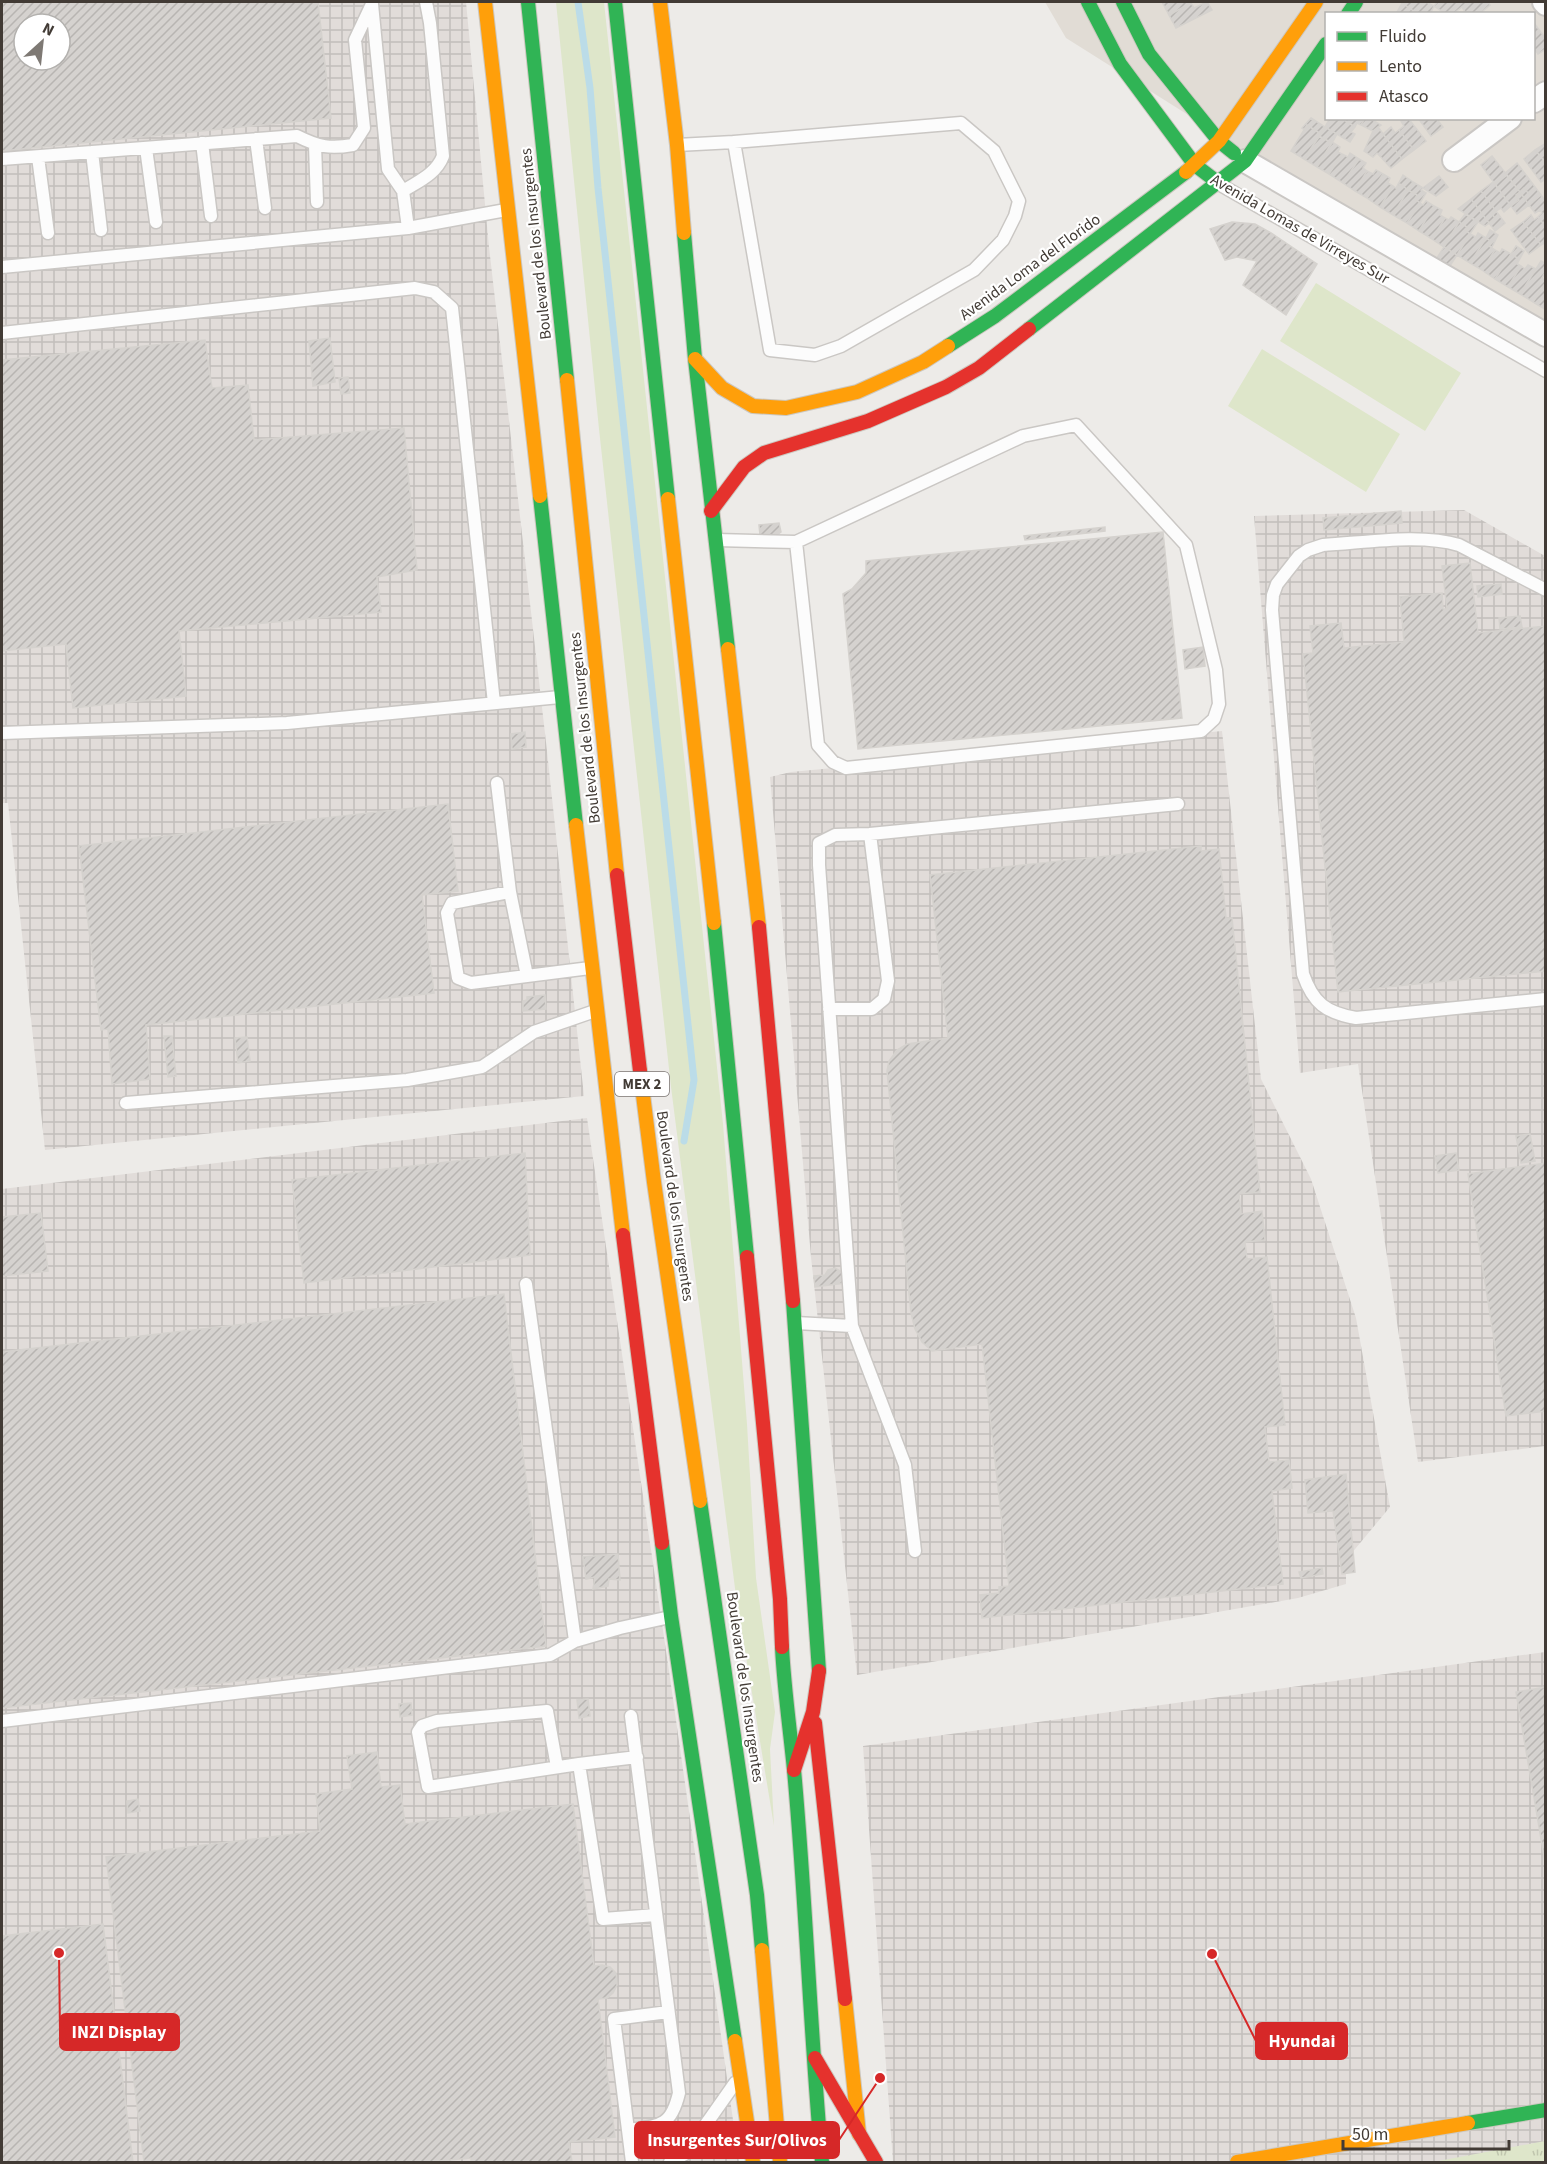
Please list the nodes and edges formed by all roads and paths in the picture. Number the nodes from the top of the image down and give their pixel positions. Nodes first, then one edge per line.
1 (426, 2) edge
2 (485, 2) edge
3 (528, 2) edge
4 (615, 2) edge
5 (660, 2) edge
6 (1088, 2) edge
7 (1123, 2) edge
8 (1316, 2) edge
9 (374, 3) edge
10 (1325, 45) edge
11 (1507, 120) edge
12 (256, 139) junction
13 (1219, 141) junction
14 (734, 142) junction
15 (202, 143) junction
16 (315, 145) junction
17 (677, 145) junction
18 (146, 148) junction
19 (92, 152) junction
20 (38, 157) junction
21 (2, 159) edge
22 (1454, 160) dead end
23 (1245, 161) junction
24 (1195, 165) junction
25 (1218, 183) junction
26 (403, 191) junction
27 (317, 202) dead end
28 (265, 208) dead end
29 (507, 210) junction
30 (212, 216) dead end
31 (156, 222) dead end
32 (408, 228) junction
33 (101, 230) dead end
34 (48, 233) dead end
35 (1096, 259) junction
36 (2, 267) edge
37 (2, 333) edge
38 (1545, 335) edge
39 (695, 359) junction
40 (1545, 371) edge
41 (711, 511) junction
42 (715, 540) junction
43 (796, 542) junction
44 (1545, 590) edge
45 (561, 697) junction
46 (494, 703) junction
47 (2, 733) edge
48 (497, 783) dead end
49 (1178, 804) dead end
50 (870, 834) junction
51 (510, 892) junction
52 (591, 968) junction
53 (527, 976) junction
54 (1545, 999) edge
55 (829, 1009) junction
56 (596, 1011) junction
57 (126, 1103) dead end
58 (526, 1284) dead end
59 (795, 1323) junction
60 (852, 1326) junction
61 (915, 1551) dead end
62 (671, 1616) junction
63 (575, 1641) junction
64 (813, 1712) junction
65 (632, 1716) dead end
66 (2, 1721) edge
67 (637, 1757) junction
68 (579, 1764) junction
69 (557, 1767) junction
70 (794, 1770) junction
71 (656, 1915) junction
72 (668, 2012) junction
73 (812, 2054) junction
74 (740, 2077) junction
75 (1545, 2110) edge
76 (628, 2130) junction
77 (859, 2136) junction
78 (689, 2158) edge
79 (632, 2163) edge
80 (670, 2163) edge
81 (753, 2163) edge
82 (780, 2163) edge
83 (822, 2163) edge
84 (876, 2163) edge
85 (1237, 2163) edge

1 - 26 lane
2 - 29 main road
3 - 82 main road, Boulevard de los Insurgentes / MEX 2
4 - 70 main road
5 - 17 main road
6 - 24 main road, Avenida Lomas de Virreyes Sur
7 - 13 main road, Avenida Lomas de Virreyes Sur
8 - 13 main road, Avenida Loma del Florido
9 - 16 lane
9 - 26 lane
10 - 23 main road, Avenida Loma del Florido
11 - 22 street
12 - 15 lane
12 - 16 lane
12 - 28 lane
13 - 23 main road, Avenida Lomas de Virreyes Sur
13 - 24 main road, Avenida Loma del Florido
14 - 14 lane
14 - 17 lane
15 - 18 lane
15 - 30 lane
16 - 27 lane
17 - 39 main road
18 - 19 lane
18 - 31 lane
19 - 20 lane
19 - 33 lane
20 - 21 lane
20 - 34 lane
23 - 25 main road, Avenida Loma del Florido
23 - 38 street, Avenida Lomas de Virreyes Sur
24 - 25 main road, Avenida Lomas de Virreyes Sur
24 - 35 main road, Avenida Loma del Florido
25 - 35 main road, Avenida Loma del Florido
25 - 40 lane, Avenida Lomas de Virreyes Sur
26 - 32 lane
29 - 32 lane
29 - 45 main road
32 - 36 lane
35 - 39 main road, Avenida Loma del Florido
35 - 41 main road, Avenida Loma del Florido
37 - 46 lane
39 - 41 main road
41 - 42 main road
42 - 43 lane
42 - 59 main road
43 - 43 lane
44 - 54 lane
45 - 46 lane
45 - 52 main road
46 - 47 lane
48 - 51 lane
49 - 50 lane
50 - 55 lane
50 - 55 lane
51 - 53 lane
51 - 53 lane
52 - 53 lane
52 - 56 main road
55 - 60 lane
56 - 57 lane
56 - 62 main road
58 - 63 lane
59 - 60 lane
59 - 64 main road
60 - 61 lane
62 - 63 lane
62 - 74 main road
63 - 66 lane
64 - 70 main road
64 - 77 main road
65 - 67 lane
67 - 68 lane
67 - 71 lane
68 - 69 lane
68 - 71 lane
69 - 69 lane
70 - 73 main road
71 - 72 lane
72 - 76 lane
72 - 76 lane
73 - 77 main road
73 - 83 main road
74 - 78 lane
74 - 81 main road
75 - 85 main road
76 - 79 lane
77 - 84 main road
78 - 80 lane

